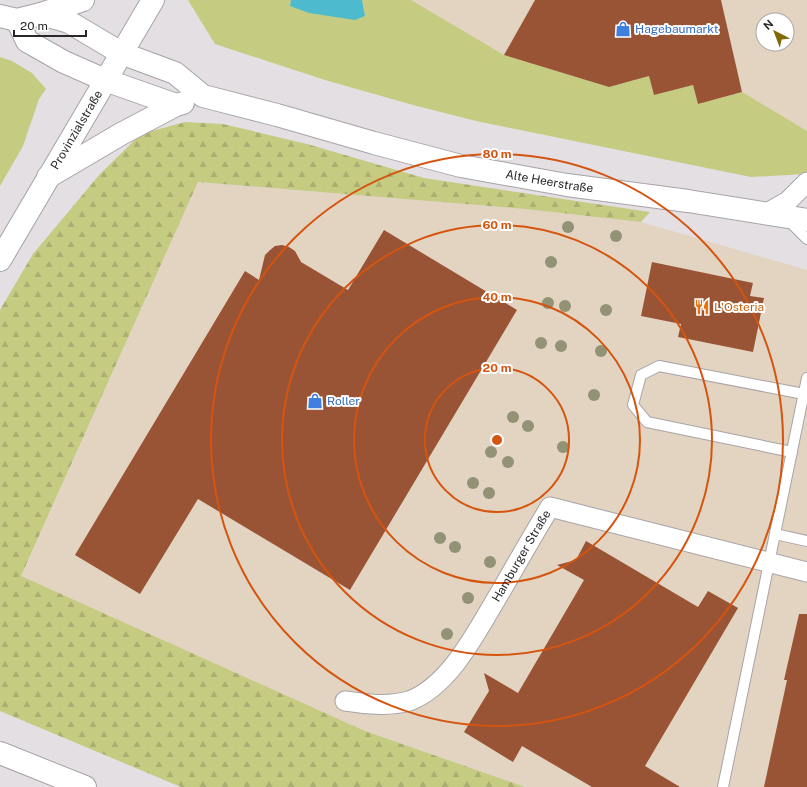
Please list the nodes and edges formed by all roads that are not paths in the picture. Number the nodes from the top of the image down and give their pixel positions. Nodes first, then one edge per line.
1 (83, 0) edge
2 (153, 0) edge
3 (41, 14) junction
4 (9, 18) edge
5 (121, 53) junction
6 (105, 80) junction
7 (203, 96) junction
8 (176, 105) junction
9 (48, 177) junction
10 (807, 182) edge
11 (775, 214) junction
12 (807, 220) edge
13 (807, 239) edge
14 (0, 260) edge
15 (807, 378) edge
16 (804, 394) junction
17 (792, 452) junction
18 (775, 534) junction
19 (807, 541) edge
20 (769, 562) junction
21 (807, 572) edge
22 (345, 701) dead end
23 (0, 753) edge
24 (85, 787) edge
25 (723, 787) edge

1 - 3 main road
2 - 5 main road, Provinzialstraße
3 - 4 main road
3 - 5 main road, Alte Heerstraße
4 - 6 main road
5 - 6 main road, Provinzialstraße
5 - 7 main road, Alte Heerstraße
6 - 8 main road
6 - 9 main road, Provinzialstraße
7 - 8 main road
7 - 11 main road, Alte Heerstraße
8 - 9 main road
9 - 14 main road, Provinzialstraße
10 - 11 street
11 - 12 main road, Alte Heerstraße
11 - 13 lane
15 - 16 lane
16 - 17 lane
16 - 17 lane
17 - 18 lane
18 - 19 lane
18 - 20 lane
20 - 21 street, Hamburger Straße
20 - 22 street, Hamburger Straße
20 - 25 lane
23 - 24 main road

